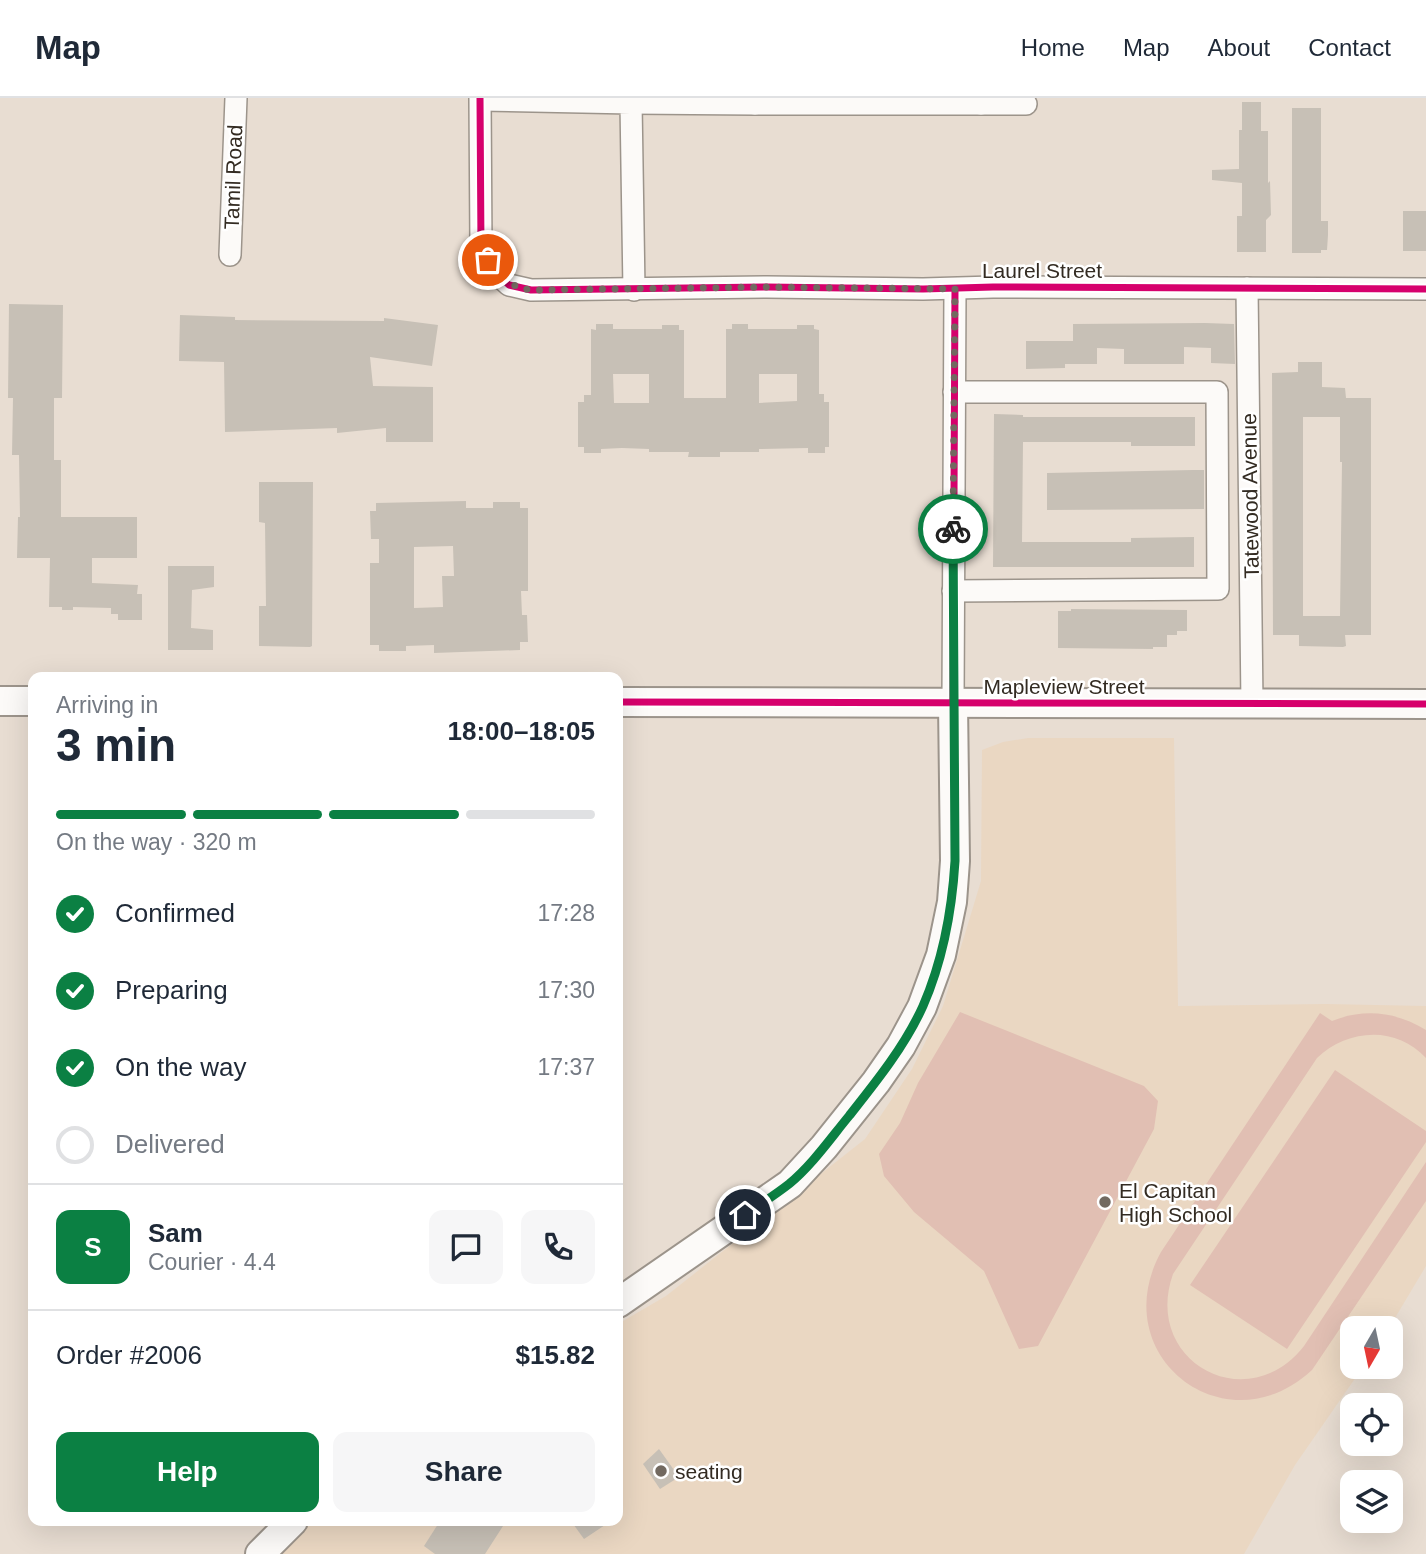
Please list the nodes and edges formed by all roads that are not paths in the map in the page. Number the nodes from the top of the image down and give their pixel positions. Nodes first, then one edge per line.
1 (236, 98) edge
2 (480, 99) edge
3 (755, 101) edge
4 (981, 101) edge
5 (631, 103) junction
6 (1026, 104) dead end
7 (230, 256) dead end
8 (1247, 288) junction
9 (955, 289) junction
10 (1426, 289) edge
11 (634, 290) junction
12 (954, 392) junction
13 (953, 590) junction
14 (0, 701) edge
15 (28, 701) edge
16 (623, 702) edge
17 (953, 703) junction
18 (1252, 704) junction
19 (1426, 704) edge
20 (623, 1300) edge
21 (287, 1526) edge
22 (260, 1554) edge

1 - 7 street, Tamil Road
2 - 5 street
2 - 11 street, Laurel Street
3 - 4 street
3 - 5 street
4 - 6 street
5 - 11 street
8 - 9 street, Laurel Street
8 - 10 street, Laurel Street
8 - 18 street, Tatewood Avenue
9 - 11 street, Laurel Street
9 - 12 street
12 - 13 street
12 - 13 street
13 - 17 street
14 - 15 main road
16 - 17 main road, Mapleview Street
17 - 18 main road, Mapleview Street
17 - 20 main road
18 - 19 main road, Mapleview Street
21 - 22 main road

